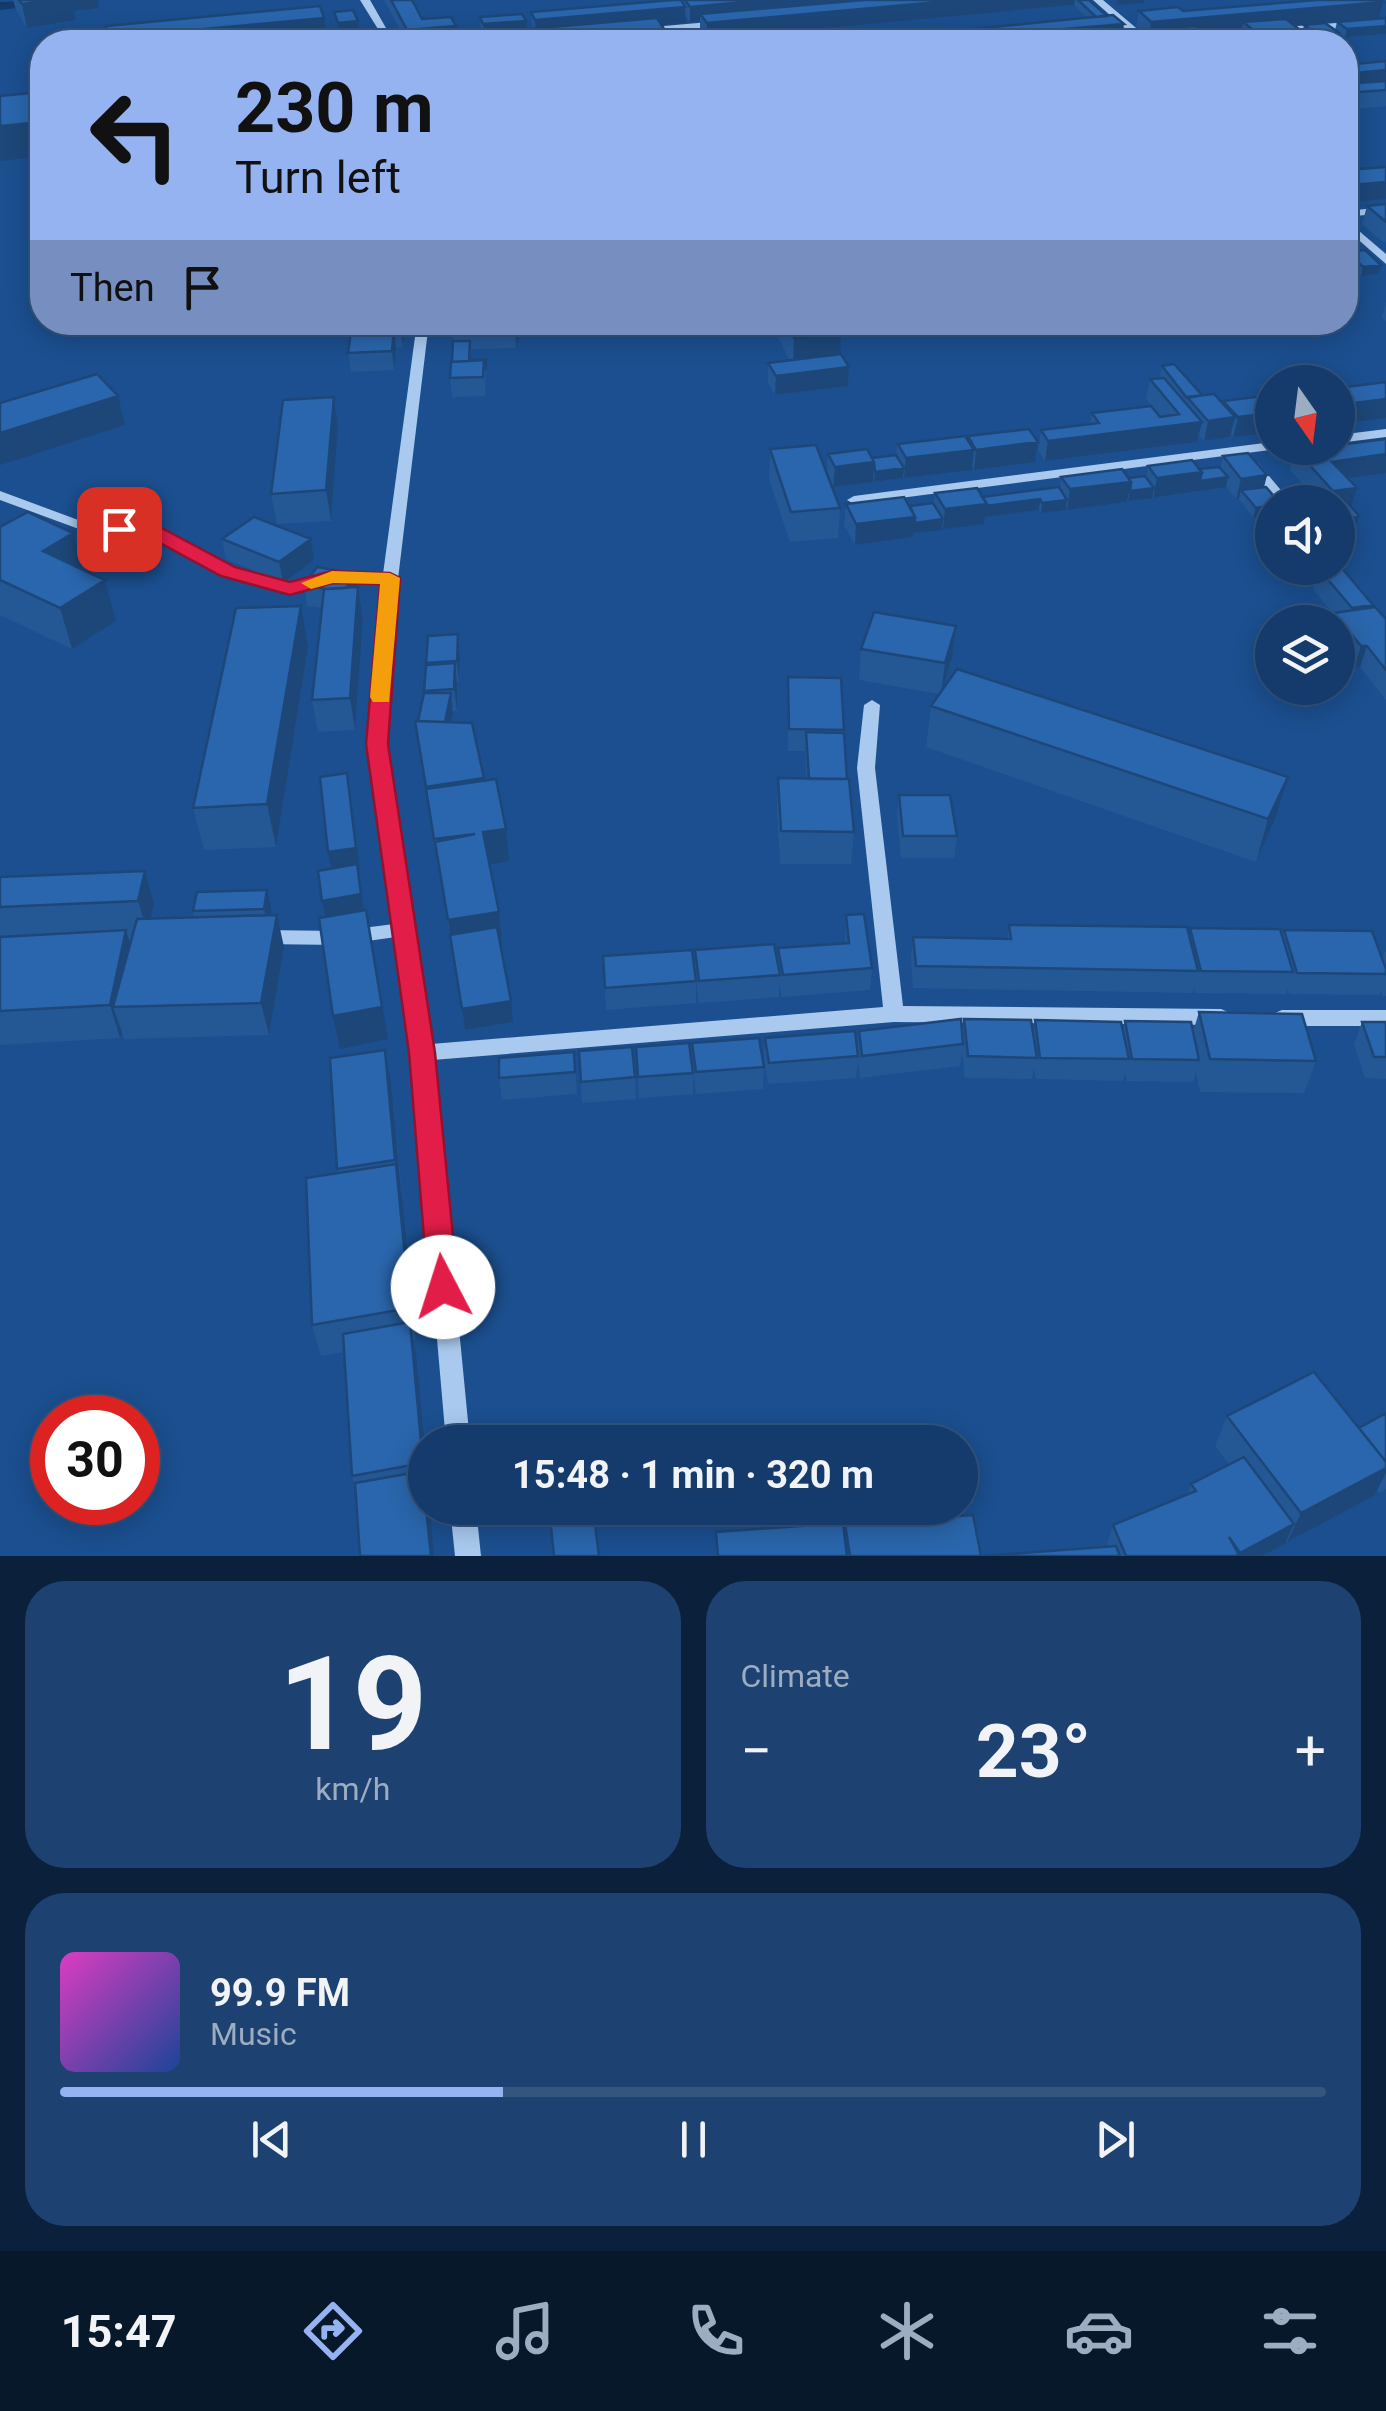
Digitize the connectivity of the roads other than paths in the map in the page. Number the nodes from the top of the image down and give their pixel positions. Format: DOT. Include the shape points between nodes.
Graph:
graph roads {
  1 [pos="365,0"];
  2 [pos="1098,0"];
  3 [pos="739,22"];
  4 [pos="1386,22"];
  5 [pos="383,30"];
  6 [pos="647,30"];
  7 [pos="1130,30"];
  8 [pos="1289,30"];
  9 [pos="1386,210"];
  10 [pos="1358,213"];
  11 [pos="1358,234"];
  12 [pos="1386,260"];
  13 [pos="420,335"];
  14 [pos="1386,433"];
  15 [pos="1355,437"];
  16 [pos="1255,448"];
  17 [pos="1240,450"];
  18 [pos="1270,485"];
  19 [pos="0,496"];
  20 [pos="854,500"];
  21 [pos="390,578"];
  22 [pos="872,706"];
  23 [pos="405,929"];
  24 [pos="232,938"];
  25 [pos="894,1014"];
  26 [pos="1386,1018"];
  27 [pos="422,1053"];
  28 [pos="456,1425"];
  29 [pos="465,1525"];
  30 [pos="468,1556"];
  1 -- 5 [label="street"];
  2 -- 7 [label="street"];
  3 -- 6 [label="street"];
  4 -- 8 [label="street"];
  9 -- 10 [label="street"];
  11 -- 12 [label="street"];
  13 -- 21 [label="street"];
  14 -- 15 [label="street"];
  16 -- 17 [label="street"];
  17 -- 18 [label="street"];
  17 -- 20 [label="street"];
  19 -- 21 [label="street" via="87,528 151,530 228,572 290,589 332,577"];
  21 -- 23 [label="street" via="377,744"];
  22 -- 25 [label="street" via="866,768"];
  23 -- 24 [label="street" via="339,938"];
  23 -- 27 [label="street"];
  25 -- 26 [label="street"];
  25 -- 27 [label="street"];
  27 -- 28 [label="street"];
  29 -- 30 [label="street"];
}
